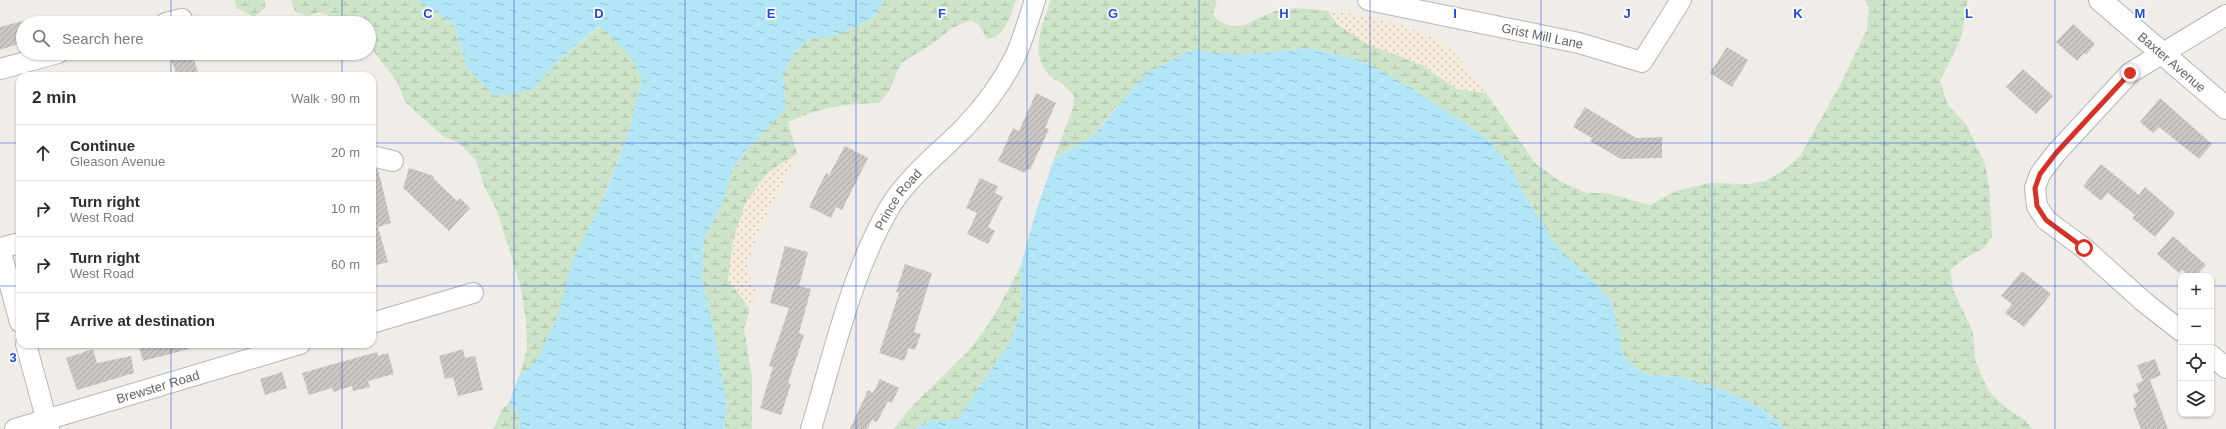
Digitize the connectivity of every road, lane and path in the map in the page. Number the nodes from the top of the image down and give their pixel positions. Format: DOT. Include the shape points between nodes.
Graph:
graph roads {
  1 [pos="1035,0"];
  2 [pos="1368,0"];
  3 [pos="1681,0"];
  4 [pos="2100,0"];
  5 [pos="2226,15"];
  6 [pos="2165,53"];
  7 [pos="33,60"];
  8 [pos="0,69"];
  9 [pos="2226,108"];
  10 [pos="376,157"];
  11 [pos="393,161"];
  12 [pos="16,244"];
  13 [pos="0,248"];
  14 [pos="474,293"];
  15 [pos="16,307"];
  16 [pos="376,322"];
  17 [pos="2178,329"];
  18 [pos="27,348"];
  19 [pos="287,348"];
  20 [pos="2214,358"];
  21 [pos="2226,368"];
  22 [pos="48,424"];
  23 [pos="15,429"];
  24 [pos="811,429"];
  1 -- 24 [label="street, Prince Road" via="1015,56 993,94 908,183 892,204 879,228 847,306"];
  2 -- 3 [label="street, Grist Mill Lane" via="1579,43 1642,62"];
  4 -- 6 [label="street, Baxter Avenue"];
  5 -- 6 [label="street"];
  6 -- 9 [label="street, Baxter Avenue"];
  6 -- 17 [label="street" via="2130,73 2061,148 2040,174 2035,188 2037,206 2046,220 2084,248"];
  7 -- 8 [label="street"];
  10 -- 11 [label="street"];
  12 -- 13 [label="street"];
  13 -- 15 [label="street"];
  14 -- 16 [label="street"];
  18 -- 22 [label="street"];
  19 -- 22 [label="street, Brewster Road"];
  20 -- 21 [label="street"];
  22 -- 23 [label="street, Brewster Road"];
}
